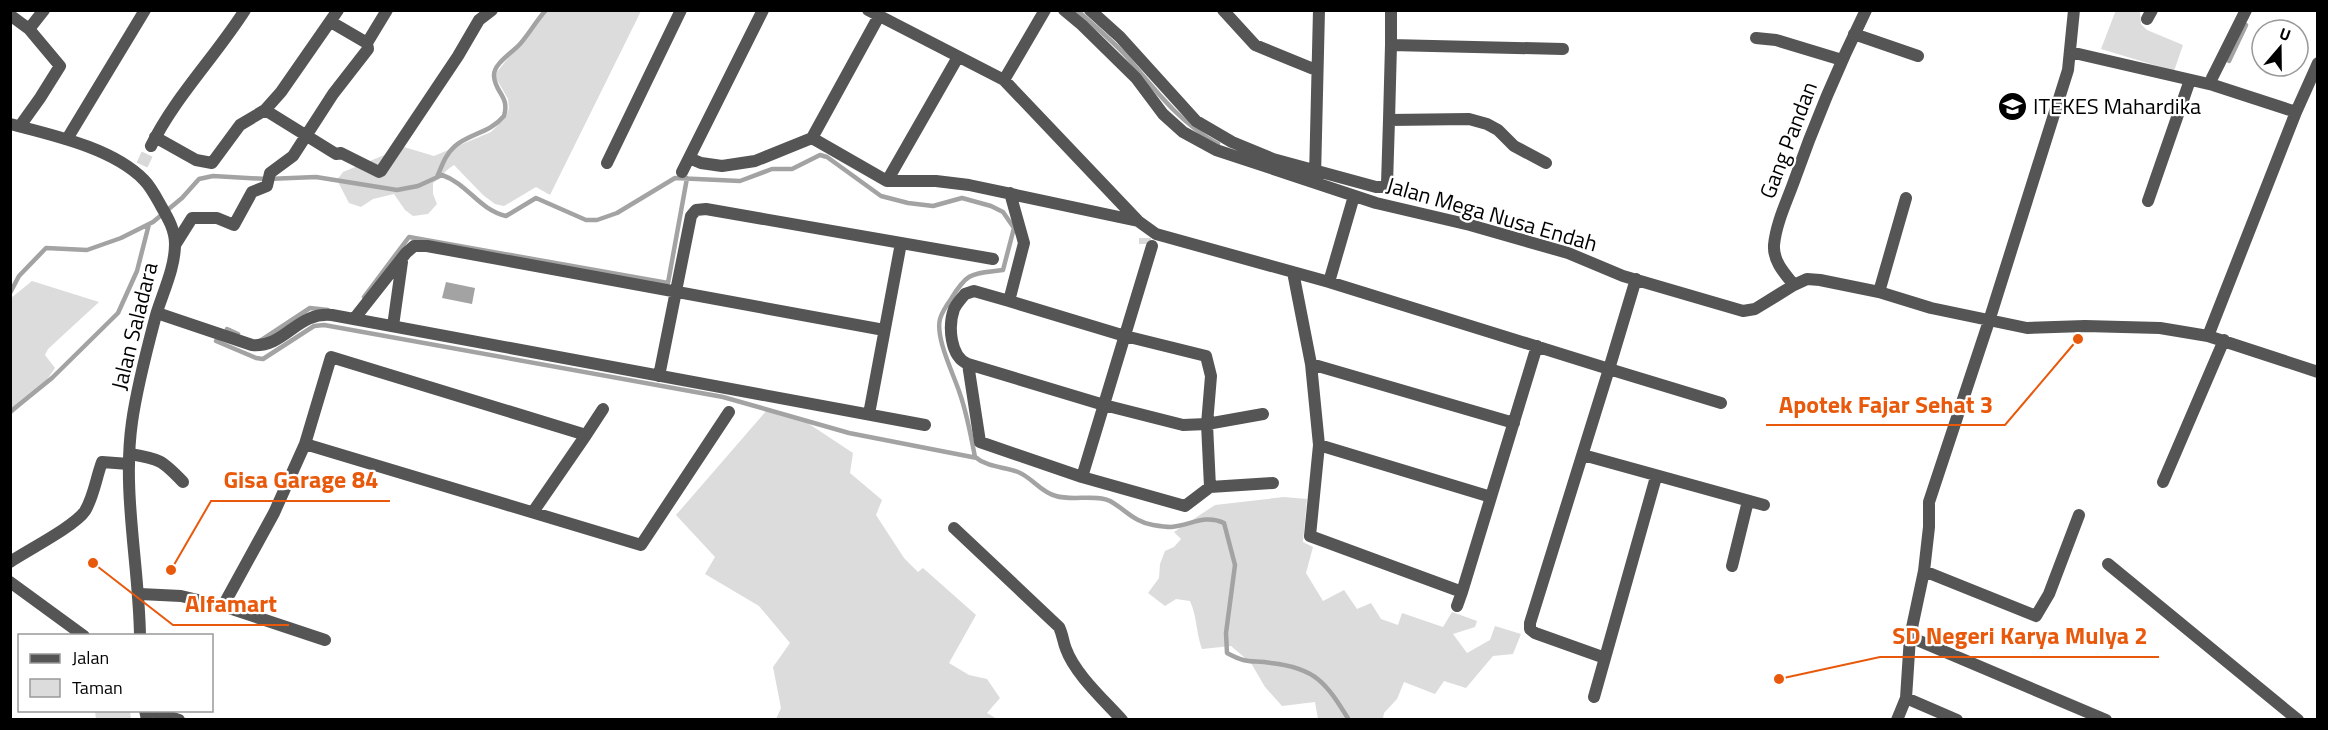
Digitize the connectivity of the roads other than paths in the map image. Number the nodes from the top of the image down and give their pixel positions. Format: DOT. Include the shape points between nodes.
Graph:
graph roads {
  1 [pos="44,10"];
  2 [pos="145,10"];
  3 [pos="245,10"];
  4 [pos="338,10"];
  5 [pos="387,10"];
  6 [pos="492,10"];
  7 [pos="681,10"];
  8 [pos="763,10"];
  9 [pos="1045,10"];
  10 [pos="1064,10"];
  11 [pos="1090,10"];
  12 [pos="1223,10"];
  13 [pos="1319,10"];
  14 [pos="1391,10"];
  15 [pos="1866,10"];
  16 [pos="2074,10"];
  17 [pos="2246,10"];
  18 [pos="873,13"];
  19 [pos="10,15"];
  20 [pos="331,22"];
  21 [pos="28,29"];
  22 [pos="1854,34"];
  23 [pos="1756,38"];
  24 [pos="367,43"];
  25 [pos="1391,45"];
  26 [pos="1563,49"];
  27 [pos="2070,52"];
  28 [pos="1918,56"];
  29 [pos="958,57"];
  30 [pos="1842,60"];
  31 [pos="2318,63"];
  32 [pos="1316,70"];
  33 [pos="2212,78"];
  34 [pos="1004,80"];
  35 [pos="2190,80"];
  36 [pos="265,110"];
  37 [pos="2296,112"];
  38 [pos="1389,120"];
  39 [pos="15,125"];
  40 [pos="306,136"];
  41 [pos="812,138"];
  42 [pos="67,139"];
  43 [pos="688,158"];
  44 [pos="607,163"];
  45 [pos="1546,163"];
  46 [pos="681,172"];
  47 [pos="1315,176"];
  48 [pos="887,181"];
  49 [pos="1010,193"];
  50 [pos="1354,196"];
  51 [pos="1906,198"];
  52 [pos="2148,201"];
  53 [pos="1148,238"];
  54 [pos="175,240"];
  55 [pos="901,243"];
  56 [pos="993,259"];
  57 [pos="402,260"];
  58 [pos="1293,272"];
  59 [pos="1636,279"];
  60 [pos="1329,282"];
  61 [pos="1794,285"];
  62 [pos="676,292"];
  63 [pos="1879,292"];
  64 [pos="1009,301"];
  65 [pos="157,313"];
  66 [pos="354,319"];
  67 [pos="1989,321"];
  68 [pos="393,326"];
  69 [pos="884,330"];
  70 [pos="1125,336"];
  71 [pos="2208,336"];
  72 [pos="2224,340"];
  73 [pos="1537,346"];
  74 [pos="968,364"];
  75 [pos="1311,364"];
  76 [pos="1609,369"];
  77 [pos="2318,372"];
  78 [pos="659,375"];
  79 [pos="1721,403"];
  80 [pos="1104,405"];
  81 [pos="603,409"];
  82 [pos="729,412"];
  83 [pos="869,414"];
  84 [pos="1263,414"];
  85 [pos="1514,423"];
  86 [pos="1207,424"];
  87 [pos="925,425"];
  88 [pos="586,435"];
  89 [pos="304,444"];
  90 [pos="1319,445"];
  91 [pos="1583,455"];
  92 [pos="130,459"];
  93 [pos="1082,477"];
  94 [pos="1656,477"];
  95 [pos="183,482"];
  96 [pos="2163,482"];
  97 [pos="1273,483"];
  98 [pos="1210,487"];
  99 [pos="1491,497"];
  100 [pos="1748,501"];
  101 [pos="1764,505"];
  102 [pos="533,512"];
  103 [pos="2079,515"];
  104 [pos="954,528"];
  105 [pos="10,562"];
  106 [pos="2108,564"];
  107 [pos="1732,566"];
  108 [pos="1924,571"];
  109 [pos="10,582"];
  110 [pos="1462,591"];
  111 [pos="140,594"];
  112 [pos="224,606"];
  113 [pos="1457,606"];
  114 [pos="81,634"];
  115 [pos="140,634"];
  116 [pos="1910,637"];
  117 [pos="325,640"];
  118 [pos="1605,658"];
  119 [pos="1594,697"];
  120 [pos="1906,698"];
  121 [pos="150,712"];
  122 [pos="178,720"];
  123 [pos="1122,720"];
  124 [pos="1897,720"];
  125 [pos="1957,720"];
  126 [pos="2106,720"];
  127 [pos="2298,720"];
  1 -- 21 [label="street"];
  2 -- 42 [label="street"];
  3 -- 36 [label="street" via="175,104 153,142 212,163 240,125"];
  4 -- 20 [label="street"];
  5 -- 24 [label="street"];
  6 -- 40 [label="street" via="479,20 381,171 336,154"];
  7 -- 44 [label="street"];
  8 -- 43 [label="street"];
  9 -- 34 [label="street"];
  10 -- 47 [label="street, Jalan Mega Nusa Endah" via="1128,71 1183,132 1215,150"];
  11 -- 47 [label="street" via="1120,37 1196,121 1232,142"];
  12 -- 32 [label="street" via="1255,45"];
  13 -- 32 [label="street"];
  14 -- 25 [label="street"];
  15 -- 22 [label="street, Gang Pandan"];
  16 -- 27 [label="street"];
  17 -- 33 [label="street"];
  18 -- 29 [label="street"];
  18 -- 41 [label="street"];
  19 -- 21 [label="street"];
  20 -- 24 [label="street"];
  20 -- 36 [label="street"];
  21 -- 39 [label="street" via="60,66 40,98"];
  22 -- 28 [label="street"];
  22 -- 30 [label="street, Gang Pandan"];
  23 -- 30 [label="street" via="1776,40"];
  24 -- 40 [label="street" via="368,49"];
  25 -- 26 [label="street"];
  25 -- 38 [label="street"];
  27 -- 35 [label="street"];
  27 -- 67 [label="street" via="2068,70"];
  29 -- 34 [label="street"];
  29 -- 48 [label="street"];
  30 -- 61 [label="street, Gang Pandan" via="1808,141 1774,246 1778,265"];
  31 -- 37 [label="street"];
  32 -- 47 [label="street"];
  34 -- 53 [label="street"];
  35 -- 37 [label="street"];
  35 -- 52 [label="street"];
  36 -- 40 [label="street"];
  37 -- 71 [label="street"];
  38 -- 45 [label="street" via="1478,122 1498,130 1514,146"];
  38 -- 47 [label="street" via="1385,187"];
  39 -- 42 [label="street, Jalan Saladara"];
  40 -- 54 [label="street" via="294,156 270,173 267,186 252,192 234,225 217,218 192,218"];
  41 -- 43 [label="street" via="755,161 722,166"];
  41 -- 48 [label="street"];
  42 -- 54 [label="street, Jalan Saladara" via="139,169 170,220"];
  43 -- 46 [label="street"];
  47 -- 50 [label="street, Jalan Mega Nusa Endah"];
  48 -- 49 [label="street" via="936,181"];
  49 -- 53 [label="street"];
  49 -- 64 [label="street" via="1024,243"];
  50 -- 59 [label="street, Jalan Mega Nusa Endah" via="1568,253"];
  50 -- 60 [label="street"];
  51 -- 63 [label="street"];
  53 -- 58 [label="street"];
  53 -- 70 [label="street"];
  54 -- 65 [label="street, Jalan Saladara"];
  55 -- 56 [label="street"];
  55 -- 62 [label="street" via="696,210 691,216"];
  55 -- 69 [label="street"];
  57 -- 62 [label="street" via="414,246 427,246"];
  57 -- 66 [label="street"];
  57 -- 68 [label="street"];
  58 -- 60 [label="street"];
  58 -- 75 [label="street"];
  59 -- 61 [label="street, Jalan Mega Nusa Endah" via="1743,311 1755,309"];
  59 -- 76 [label="street"];
  60 -- 73 [label="street"];
  61 -- 63 [label="street, Jalan Mega Nusa Endah" via="1807,279 1820,280"];
  62 -- 69 [label="street"];
  62 -- 78 [label="street"];
  63 -- 67 [label="street, Jalan Mega Nusa Endah"];
  64 -- 70 [label="street"];
  64 -- 74 [label="street" via="974,291 958,302 951,324 953,343 956,354"];
  65 -- 66 [label="street" via="265,346 321,314"];
  65 -- 92 [label="street, Jalan Saladara" via="132,421"];
  66 -- 68 [label="street"];
  67 -- 71 [label="street, Jalan Mega Nusa Endah" via="2027,328 2160,328"];
  67 -- 108 [label="street" via="1929,502"];
  68 -- 78 [label="street"];
  69 -- 83 [label="street"];
  70 -- 80 [label="street"];
  70 -- 86 [label="street" via="1206,356 1211,376"];
  71 -- 72 [label="street, Jalan Mega Nusa Endah"];
  72 -- 77 [label="street, Jalan Mega Nusa Endah"];
  72 -- 96 [label="street"];
  73 -- 76 [label="street"];
  73 -- 85 [label="street"];
  74 -- 80 [label="street"];
  74 -- 93 [label="street" via="980,442"];
  75 -- 85 [label="street"];
  75 -- 90 [label="street"];
  76 -- 79 [label="street"];
  76 -- 91 [label="street"];
  78 -- 83 [label="street"];
  80 -- 86 [label="street" via="1183,425"];
  80 -- 93 [label="street"];
  81 -- 88 [label="street"];
  82 -- 102 [label="street" via="641,544"];
  83 -- 87 [label="street"];
  84 -- 86 [label="street"];
  85 -- 99 [label="street"];
  86 -- 98 [label="street"];
  88 -- 89 [label="street" via="332,357"];
  88 -- 102 [label="street"];
  89 -- 102 [label="street"];
  89 -- 112 [label="street" via="274,513"];
  90 -- 99 [label="street"];
  90 -- 110 [label="street" via="1310,536"];
  91 -- 94 [label="street"];
  91 -- 118 [label="street" via="1530,629"];
  92 -- 95 [label="street" via="158,459"];
  92 -- 105 [label="street" via="102,462 83,513"];
  92 -- 111 [label="street, Jalan Saladara"];
  93 -- 98 [label="street" via="1185,506"];
  94 -- 100 [label="street"];
  94 -- 118 [label="street"];
  97 -- 98 [label="street"];
  99 -- 110 [label="street"];
  100 -- 101 [label="street"];
  100 -- 107 [label="street"];
  103 -- 108 [label="street" via="2049,594 2036,616"];
  104 -- 123 [label="street" via="1059,627 1065,649 1088,683"];
  106 -- 127 [label="street"];
  108 -- 116 [label="street"];
  109 -- 114 [label="street"];
  110 -- 113 [label="street"];
  111 -- 112 [label="street" via="181,596"];
  111 -- 115 [label="street, Jalan Saladara"];
  112 -- 117 [label="street"];
  116 -- 120 [label="street"];
  116 -- 126 [label="street"];
  118 -- 119 [label="street"];
  120 -- 124 [label="street"];
  120 -- 125 [label="street"];
  121 -- 122 [label="street"];
}
